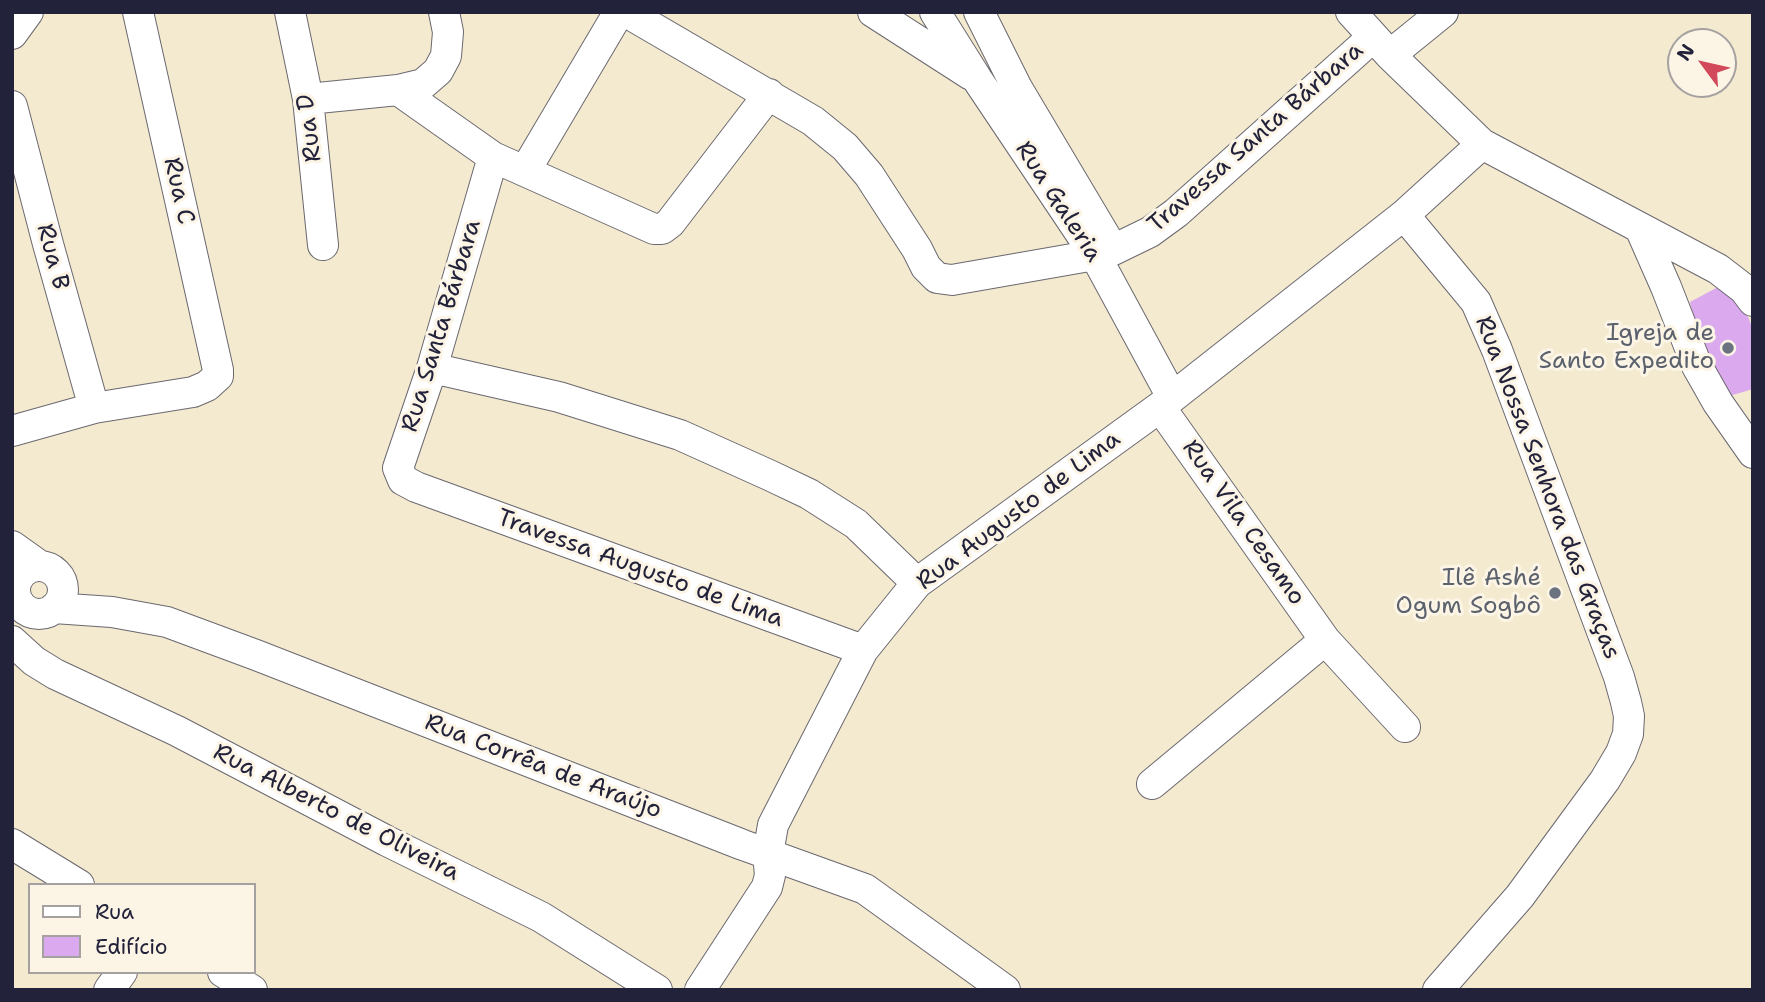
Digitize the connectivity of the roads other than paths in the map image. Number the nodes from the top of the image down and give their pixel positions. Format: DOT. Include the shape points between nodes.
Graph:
graph roads {
  1 [pos="28,12"];
  2 [pos="138,12"];
  3 [pos="290,12"];
  4 [pos="444,12"];
  5 [pos="620,12"];
  6 [pos="626,12"];
  7 [pos="873,12"];
  8 [pos="935,12"];
  9 [pos="979,12"];
  10 [pos="1351,12"];
  11 [pos="1443,12"];
  12 [pos="12,34"];
  13 [pos="1381,46"];
  14 [pos="977,79"];
  15 [pos="398,90"];
  16 [pos="769,94"];
  17 [pos="308,99"];
  18 [pos="12,106"];
  19 [pos="1482,144"];
  20 [pos="493,157"];
  21 [pos="525,172"];
  22 [pos="1404,215"];
  23 [pos="1640,228"];
  24 [pos="323,245"];
  25 [pos="1104,253"];
  26 [pos="1753,301"];
  27 [pos="432,368"];
  28 [pos="1166,402"];
  29 [pos="94,408"];
  30 [pos="12,431"];
  31 [pos="1753,453"];
  32 [pos="415,487"];
  33 [pos="12,546"];
  34 [pos="40,566"];
  35 [pos="917,583"];
  36 [pos="14,595"];
  37 [pos="51,610"];
  38 [pos="1325,640"];
  39 [pos="12,641"];
  40 [pos="863,650"];
  41 [pos="1405,727"];
  42 [pos="1152,783"];
  43 [pos="12,844"];
  44 [pos="768,854"];
  45 [pos="76,883"];
  46 [pos="120,974"];
  47 [pos="226,974"];
  48 [pos="109,990"];
  49 [pos="251,990"];
  50 [pos="657,990"];
  51 [pos="701,990"];
  52 [pos="1005,990"];
  53 [pos="1438,990"];
  1 -- 12 [label="street"];
  2 -- 29 [label="street, Rua C" via="218,376 194,392"];
  3 -- 17 [label="street, Rua D"];
  4 -- 15 [label="street" via="446,56 438,71 423,84"];
  5 -- 21 [label="street"];
  6 -- 16 [label="street, Travessa Santa Bárbara"];
  7 -- 14 [label="street"];
  8 -- 14 [label="street, Rua Galeria"];
  9 -- 25 [label="street, Rua Galeria"];
  10 -- 13 [label="street"];
  11 -- 13 [label="street, Travessa Santa Bárbara"];
  13 -- 19 [label="street"];
  13 -- 25 [label="street, Travessa Santa Bárbara" via="1176,213 1150,232"];
  14 -- 25 [label="street, Rua Galeria"];
  15 -- 17 [label="street"];
  15 -- 20 [label="street"];
  16 -- 21 [label="street" via="662,229"];
  16 -- 25 [label="street, Travessa Santa Bárbara" via="845,147 869,175 937,278 952,281"];
  17 -- 24 [label="street, Rua D"];
  18 -- 29 [label="street, Rua B"];
  19 -- 22 [label="street, Rua Augusto de Lima"];
  19 -- 23 [label="street"];
  20 -- 21 [label="street"];
  20 -- 27 [label="street, Rua Santa Bárbara"];
  22 -- 28 [label="street, Rua Augusto de Lima"];
  22 -- 53 [label="street, Rua Nossa Senhora das Graças" via="1476,302 1629,716 1621,753 1605,780 1520,896"];
  23 -- 26 [label="street" via="1718,269"];
  23 -- 31 [label="street" via="1697,366"];
  25 -- 28 [label="street, Rua Galeria"];
  27 -- 32 [label="street, Rua Santa Bárbara" via="398,468 403,480"];
  27 -- 35 [label="street" via="559,397 680,435 808,494 856,524"];
  28 -- 35 [label="street, Rua Augusto de Lima"];
  28 -- 38 [label="street, Rua Vila Cesamo"];
  29 -- 30 [label="street"];
  32 -- 40 [label="street, Travessa Augusto de Lima"];
  33 -- 34 [label="street"];
  34 -- 36 [label="street" via="25,571"];
  34 -- 37 [label="street" via="55,572 62,587 59,602"];
  35 -- 40 [label="street, Rua Augusto de Lima"];
  36 -- 37 [label="street" via="32,613"];
  37 -- 39 [label="street"];
  37 -- 44 [label="street, Rua Corrêa de Araújo" via="112,612 167,622"];
  38 -- 41 [label="street, Rua Vila Cesamo"];
  38 -- 42 [label="street"];
  39 -- 50 [label="street, Rua Alberto de Oliveira" via="55,674 177,731 541,917"];
  40 -- 44 [label="street, Rua Augusto de Lima" via="773,825"];
  43 -- 45 [label="street"];
  44 -- 51 [label="street, Rua Augusto de Lima" via="767,887"];
  44 -- 52 [label="street, Rua Corrêa de Araújo" via="865,889"];
  46 -- 48 [label="street"];
  47 -- 49 [label="street"];
}
